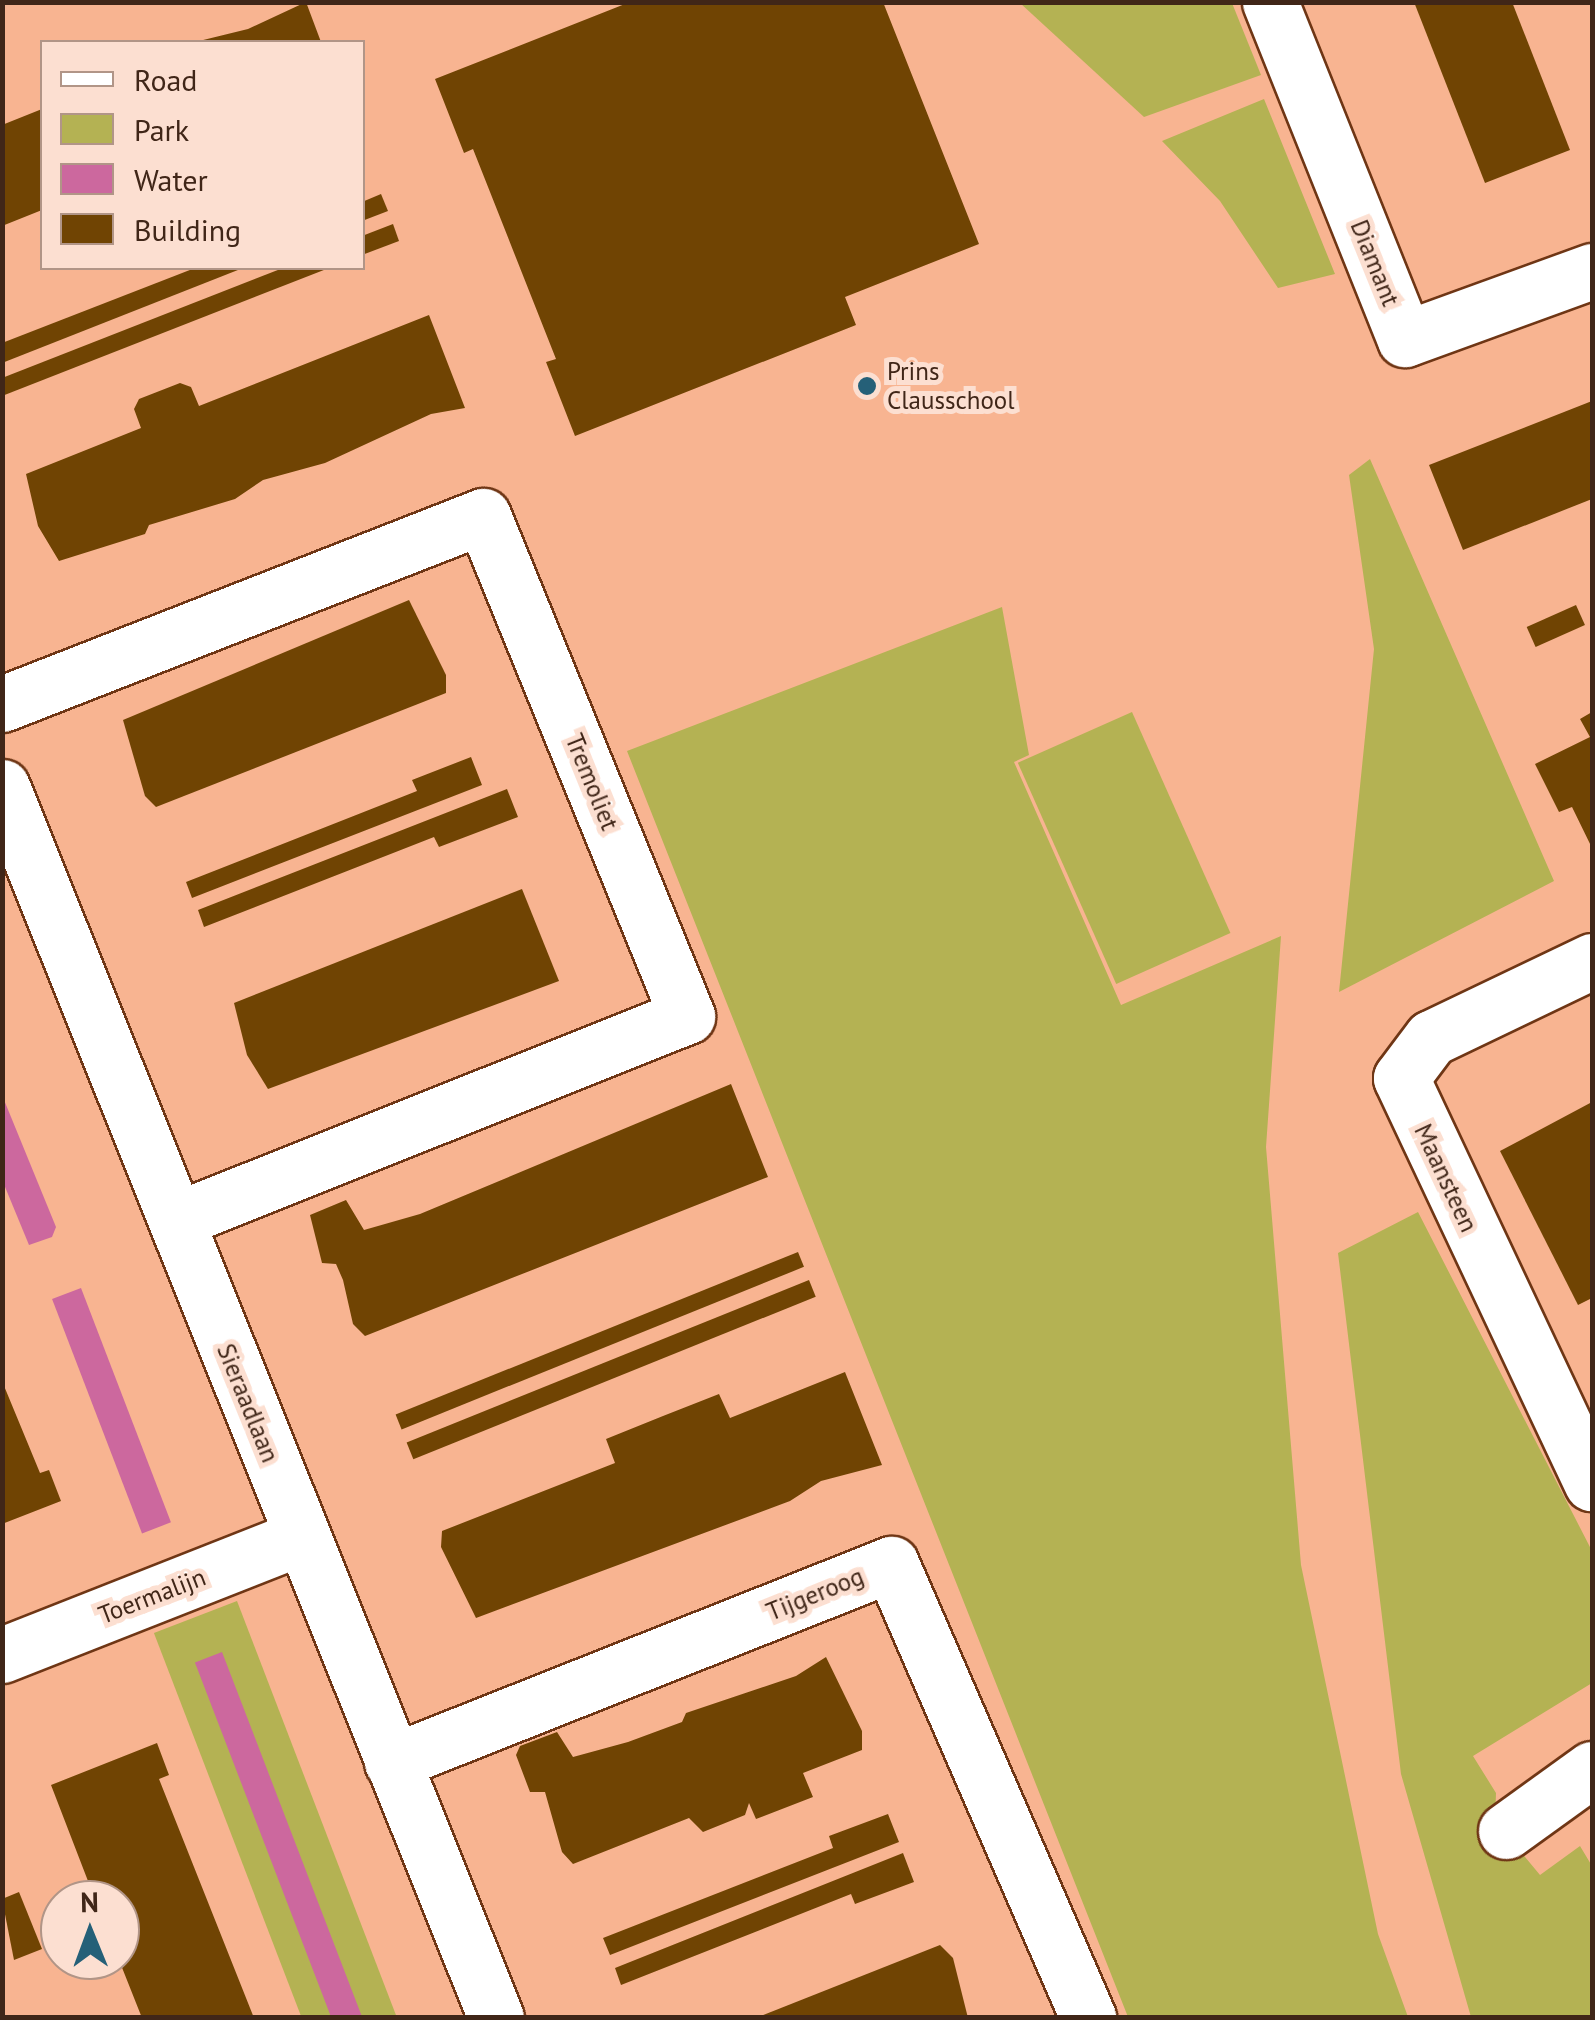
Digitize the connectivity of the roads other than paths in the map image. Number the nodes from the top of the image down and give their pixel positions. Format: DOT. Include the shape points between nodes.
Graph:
graph roads {
  1 [pos="1270,2"];
  2 [pos="1592,270"];
  3 [pos="2,704"];
  4 [pos="2,787"];
  5 [pos="1592,961"];
  6 [pos="176,1220"];
  7 [pos="1592,1483"];
  8 [pos="302,1537"];
  9 [pos="2,1655"];
  10 [pos="392,1762"];
  11 [pos="1592,1770"];
  12 [pos="1506,1832"];
  13 [pos="496,2018"];
  14 [pos="1088,2018"];
  1 -- 2 [label="street, Diamant" via="1405,339"];
  3 -- 6 [label="street, Tremoliet" via="484,516 688,1016"];
  4 -- 6 [label="street, Sieraadlaan"];
  5 -- 7 [label="street, Maansteen" via="1431,1038 1401,1078"];
  6 -- 8 [label="street, Sieraadlaan"];
  8 -- 9 [label="street, Toermalijn"];
  8 -- 10 [label="street, Sieraadlaan"];
  10 -- 13 [label="street, Sieraadlaan"];
  10 -- 14 [label="street, Tijgeroog" via="891,1564"];
  11 -- 12 [label="street"];
}
